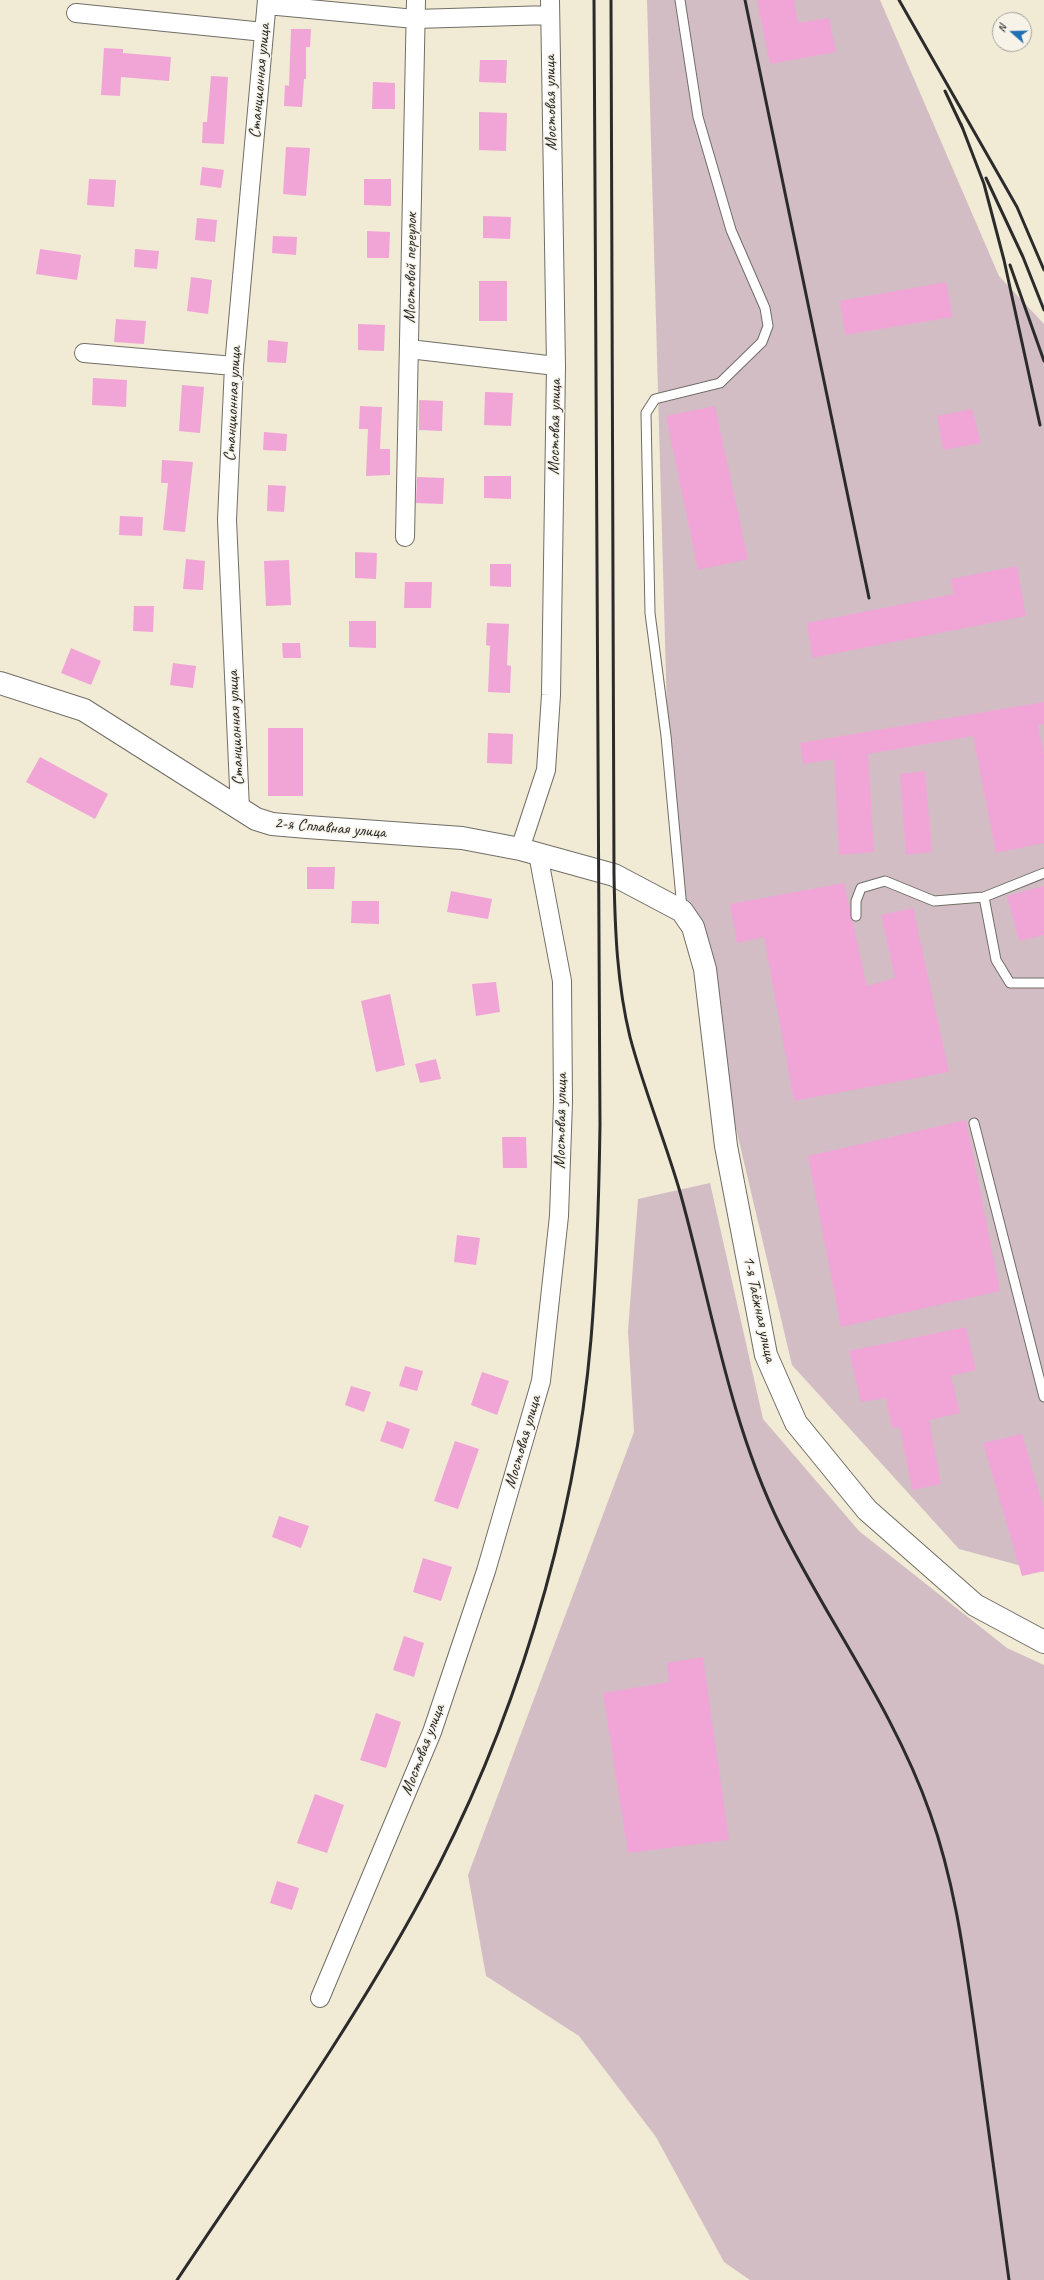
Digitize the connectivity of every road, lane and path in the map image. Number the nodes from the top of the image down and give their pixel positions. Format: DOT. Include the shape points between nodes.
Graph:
graph roads {
  1 [pos="416,0"];
  2 [pos="680,0"];
  3 [pos="267,3"];
  4 [pos="550,8"];
  5 [pos="76,13"];
  6 [pos="415,19"];
  7 [pos="264,32"];
  8 [pos="409,349"];
  9 [pos="84,353"];
  10 [pos="234,366"];
  11 [pos="556,366"];
  12 [pos="405,537"];
  13 [pos="0,683"];
  14 [pos="240,809"];
  15 [pos="529,852"];
  16 [pos="1044,873"];
  17 [pos="984,897"];
  18 [pos="682,911"];
  19 [pos="856,916"];
  20 [pos="1044,983"];
  21 [pos="974,1123"];
  22 [pos="1044,1396"];
  23 [pos="1044,1642"];
  24 [pos="320,1998"];
  1 -- 6 [label="street, Мостовой переулок"];
  2 -- 18 [label="lane" via="698,117 731,230 765,308 768,326 762,342 720,382 655,399 646,413 650,613 666,736"];
  3 -- 6 [label="street"];
  3 -- 7 [label="street, Станционная улица"];
  4 -- 6 [label="street"];
  4 -- 11 [label="street, Мостовая улица"];
  5 -- 7 [label="street"];
  6 -- 8 [label="street, Мостовой переулок"];
  7 -- 10 [label="street, Станционная улица"];
  8 -- 11 [label="street"];
  8 -- 12 [label="street, Мостовой переулок"];
  9 -- 10 [label="street"];
  10 -- 14 [label="street, Станционная улица" via="226,520"];
  11 -- 15 [label="street, Мостовая улица" via="551,695 546,770"];
  13 -- 14 [label="street, 2-я Сплавная улица" via="84,710"];
  14 -- 15 [label="street, 2-я Сплавная улица" via="256,819 272,824 462,838"];
  15 -- 18 [label="street, 2-я Сплавная улица" via="614,875"];
  15 -- 24 [label="street, Мостовая улица" via="562,981 563,1102 559,1216 541,1381 486,1571 432,1732"];
  16 -- 17 [label="lane"];
  17 -- 19 [label="lane" via="934,901 885,881 861,888 856,901"];
  17 -- 20 [label="lane" via="996,960 1010,983"];
  18 -- 23 [label="street, 1-я Таёжная улица" via="693,927 705,969 726,1146 766,1355 796,1423 867,1510 879,1521 975,1605"];
  21 -- 22 [label="lane"];
}
